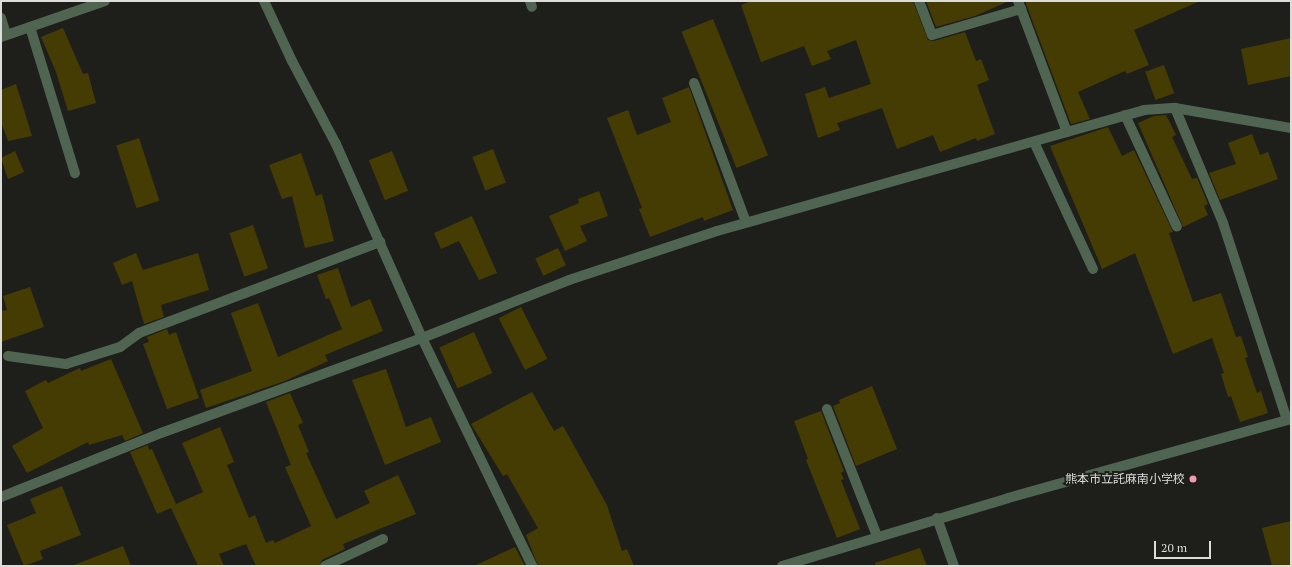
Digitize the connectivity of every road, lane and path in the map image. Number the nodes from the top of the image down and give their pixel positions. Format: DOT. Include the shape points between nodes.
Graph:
graph roads {
  1 [pos="105,1"];
  2 [pos="264,1"];
  3 [pos="919,1"];
  4 [pos="1020,5"];
  5 [pos="1,18"];
  6 [pos="30,27"];
  7 [pos="4,35"];
  8 [pos="694,83"];
  9 [pos="1175,108"];
  10 [pos="1125,115"];
  11 [pos="1291,128"];
  12 [pos="1066,132"];
  13 [pos="1034,142"];
  14 [pos="75,173"];
  15 [pos="746,222"];
  16 [pos="1177,227"];
  17 [pos="380,242"];
  18 [pos="1093,269"];
  19 [pos="422,338"];
  20 [pos="8,356"];
  21 [pos="827,409"];
  22 [pos="1289,420"];
  23 [pos="1,497"];
  24 [pos="938,518"];
  25 [pos="877,536"];
  26 [pos="383,539"];
  27 [pos="325,566"];
  28 [pos="532,566"];
  29 [pos="782,566"];
  30 [pos="954,566"];
  1 -- 6 [label="street"];
  2 -- 17 [label="street" via="336,144"];
  3 -- 4 [label="street" via="932,35"];
  4 -- 12 [label="street"];
  5 -- 7 [label="street"];
  6 -- 7 [label="street"];
  6 -- 14 [label="street"];
  8 -- 15 [label="street"];
  9 -- 10 [label="street" via="1144,110"];
  9 -- 11 [label="street"];
  9 -- 22 [label="street" via="1223,223"];
  10 -- 12 [label="street"];
  10 -- 16 [label="street"];
  12 -- 13 [label="street"];
  13 -- 15 [label="street"];
  13 -- 18 [label="street"];
  15 -- 19 [label="street" via="569,280"];
  17 -- 19 [label="street"];
  17 -- 20 [label="street" via="139,333 120,347 66,364"];
  19 -- 23 [label="street" via="161,434"];
  19 -- 28 [label="street"];
  21 -- 25 [label="street"];
  22 -- 24 [label="street"];
  24 -- 25 [label="street"];
  24 -- 30 [label="street"];
  25 -- 29 [label="street"];
  26 -- 27 [label="street"];
}
